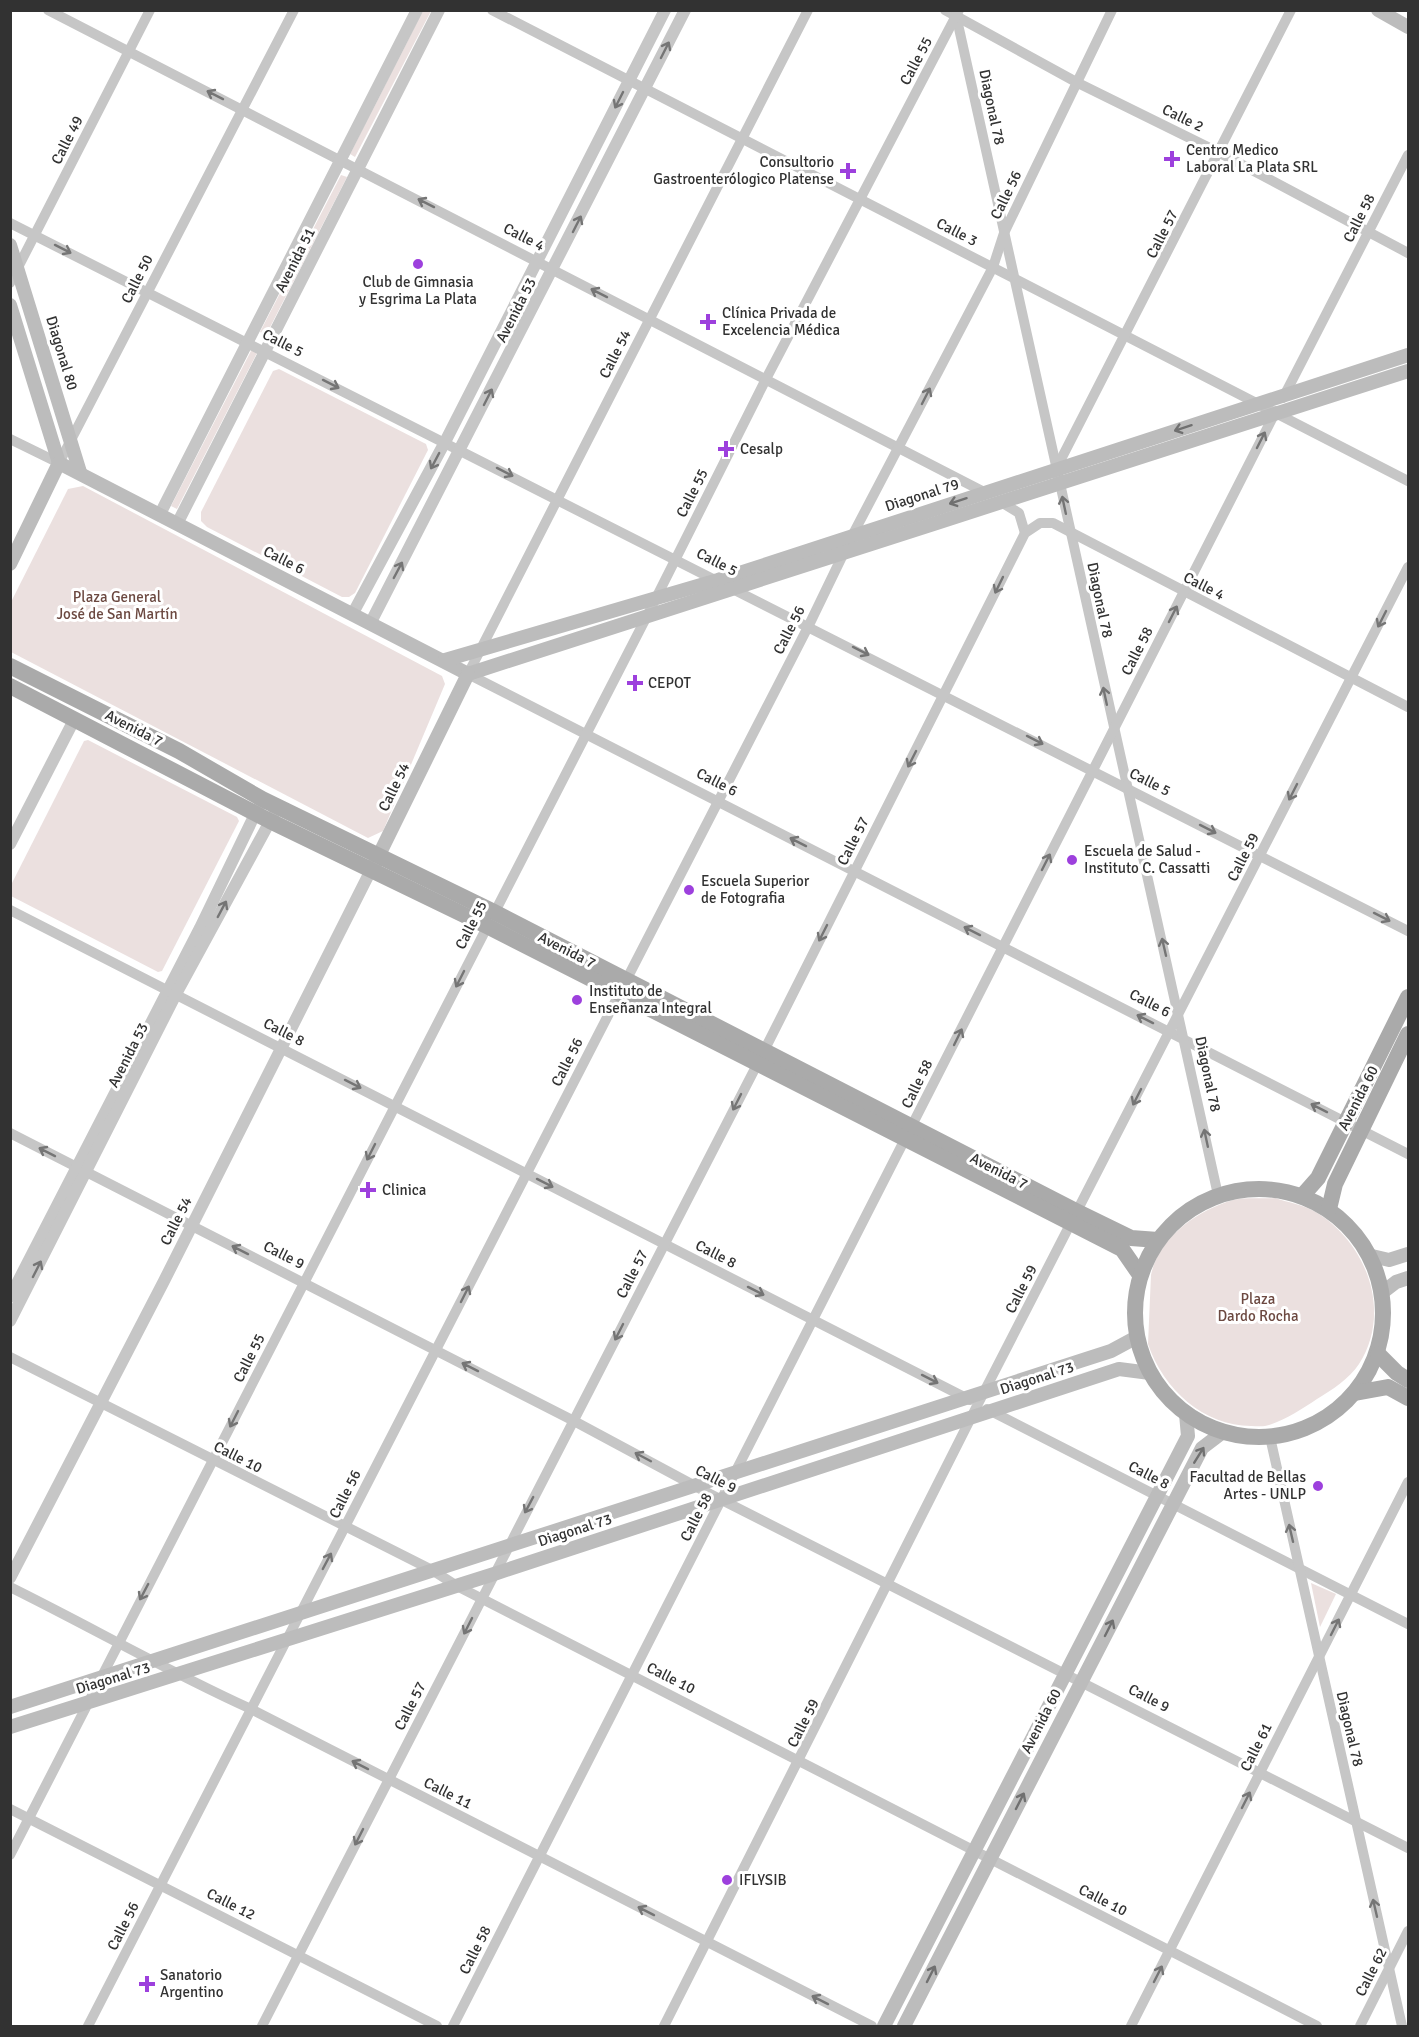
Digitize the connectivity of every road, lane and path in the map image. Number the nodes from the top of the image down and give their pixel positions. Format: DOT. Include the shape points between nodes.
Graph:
graph roads {
  1 [pos="48,10"];
  2 [pos="150,10"];
  3 [pos="294,10"];
  4 [pos="417,10"];
  5 [pos="439,10"];
  6 [pos="492,10"];
  7 [pos="665,10"];
  8 [pos="685,10"];
  9 [pos="808,10"];
  10 [pos="945,10"];
  11 [pos="1112,10"];
  12 [pos="1291,10"];
  13 [pos="1378,10"];
  14 [pos="957,12"];
  15 [pos="1408,27"];
  16 [pos="129,52"];
  17 [pos="628,81"];
  18 [pos="1078,83"];
  19 [pos="645,89"];
  20 [pos="243,110"];
  21 [pos="741,138"];
  22 [pos="1220,153"];
  23 [pos="1408,155"];
  24 [pos="340,159"];
  25 [pos="358,168"];
  26 [pos="859,199"];
  27 [pos="10,223"];
  28 [pos="1369,232"];
  29 [pos="1004,233"];
  30 [pos="35,235"];
  31 [pos="10,244"];
  32 [pos="1408,254"];
  33 [pos="537,260"];
  34 [pos="993,267"];
  35 [pos="18,269"];
  36 [pos="554,269"];
  37 [pos="1014,279"];
  38 [pos="10,283"];
  39 [pos="149,293"];
  40 [pos="10,306"];
  41 [pos="651,320"];
  42 [pos="1126,336"];
  43 [pos="249,343"];
  44 [pos="265,351"];
  45 [pos="1408,355"];
  46 [pos="1408,371"];
  47 [pos="766,379"];
  48 [pos="1285,395"];
  49 [pos="1259,404"];
  50 [pos="1274,414"];
  51 [pos="10,439"];
  52 [pos="71,441"];
  53 [pos="445,442"];
  54 [pos="900,448"];
  55 [pos="461,449"];
  56 [pos="59,463"];
  57 [pos="1056,469"];
  58 [pos="80,472"];
  59 [pos="1408,481"];
  60 [pos="1059,483"];
  61 [pos="984,492"];
  62 [pos="560,499"];
  63 [pos="1001,502"];
  64 [pos="160,514"];
  65 [pos="177,524"];
  66 [pos="1025,533"];
  67 [pos="1070,535"];
  68 [pos="852,536"];
  69 [pos="842,555"];
  70 [pos="676,558"];
  71 [pos="10,564"];
  72 [pos="1408,567"];
  73 [pos="718,579"];
  74 [pos="738,590"];
  75 [pos="1184,593"];
  76 [pos="655,597"];
  77 [pos="354,613"];
  78 [pos="646,618"];
  79 [pos="371,622"];
  80 [pos="809,625"];
  81 [pos="482,649"];
  82 [pos="445,660"];
  83 [pos="10,666"];
  84 [pos="468,674"];
  85 [pos="1352,678"];
  86 [pos="10,686"];
  87 [pos="945,694"];
  88 [pos="1408,707"];
  89 [pos="74,720"];
  90 [pos="1113,731"];
  91 [pos="586,734"];
  92 [pos="1093,770"];
  93 [pos="1126,787"];
  94 [pos="718,801"];
  95 [pos="266,810"];
  96 [pos="10,844"];
  97 [pos="1260,855"];
  98 [pos="375,863"];
  99 [pos="855,871"];
  100 [pos="10,910"];
  101 [pos="490,920"];
  102 [pos="1408,931"];
  103 [pos="1002,946"];
  104 [pos="622,987"];
  105 [pos="172,992"];
  106 [pos="1408,997"];
  107 [pos="1179,1014"];
  108 [pos="1170,1032"];
  109 [pos="1408,1034"];
  110 [pos="1185,1039"];
  111 [pos="283,1048"];
  112 [pos="760,1057"];
  113 [pos="395,1106"];
  114 [pos="1345,1121"];
  115 [pos="1361,1129"];
  116 [pos="10,1133"];
  117 [pos="910,1134"];
  118 [pos="1408,1154"];
  119 [pos="82,1169"];
  120 [pos="527,1173"];
  121 [pos="1318,1178"];
  122 [pos="1335,1184"];
  123 [pos="1218,1195"];
  124 [pos="1303,1195"];
  125 [pos="1329,1209"];
  126 [pos="1074,1218"];
  127 [pos="192,1226"];
  128 [pos="1158,1239"];
  129 [pos="664,1244"];
  130 [pos="1408,1254"];
  131 [pos="1372,1256"];
  132 [pos="1389,1260"];
  133 [pos="1140,1275"];
  134 [pos="304,1283"];
  135 [pos="1396,1284"];
  136 [pos="10,1297"];
  137 [pos="10,1321"];
  138 [pos="815,1321"];
  139 [pos="1137,1337"];
  140 [pos="436,1350"];
  141 [pos="1111,1351"];
  142 [pos="1378,1354"];
  143 [pos="10,1357"];
  144 [pos="1119,1369"];
  145 [pos="1150,1373"];
  146 [pos="1408,1380"];
  147 [pos="986,1390"];
  148 [pos="1355,1393"];
  149 [pos="964,1397"];
  150 [pos="1408,1398"];
  151 [pos="101,1404"];
  152 [pos="980,1411"];
  153 [pos="1186,1414"];
  154 [pos="574,1420"];
  155 [pos="1223,1432"];
  156 [pos="1270,1437"];
  157 [pos="213,1460"];
  158 [pos="736,1471"];
  159 [pos="1408,1482"];
  160 [pos="694,1485"];
  161 [pos="1156,1496"];
  162 [pos="722,1499"];
  163 [pos="1172,1504"];
  164 [pos="344,1528"];
  165 [pos="508,1545"];
  166 [pos="1299,1569"];
  167 [pos="432,1570"];
  168 [pos="494,1574"];
  169 [pos="10,1578"];
  170 [pos="890,1582"];
  171 [pos="458,1586"];
  172 [pos="10,1587"];
  173 [pos="1352,1595"];
  174 [pos="482,1598"];
  175 [pos="300,1613"];
  176 [pos="1408,1624"];
  177 [pos="287,1640"];
  178 [pos="119,1641"];
  179 [pos="1319,1659"];
  180 [pos="153,1661"];
  181 [pos="1066,1672"];
  182 [pos="633,1675"];
  183 [pos="178,1676"];
  184 [pos="101,1677"];
  185 [pos="1082,1681"];
  186 [pos="88,1702"];
  187 [pos="10,1707"];
  188 [pos="251,1710"];
  189 [pos="10,1727"];
  190 [pos="800,1761"];
  191 [pos="1260,1772"];
  192 [pos="388,1780"];
  193 [pos="10,1809"];
  194 [pos="29,1819"];
  195 [pos="1355,1820"];
  196 [pos="1408,1848"];
  197 [pos="974,1851"];
  198 [pos="10,1855"];
  199 [pos="540,1857"];
  200 [pos="990,1859"];
  201 [pos="160,1886"];
  202 [pos="1408,1931"];
  203 [pos="707,1942"];
  204 [pos="1170,1950"];
  205 [pos="298,1956"];
  206 [pos="1389,1970"];
  207 [pos="88,2026"];
  208 [pos="262,2026"];
  209 [pos="437,2026"];
  210 [pos="453,2026"];
  211 [pos="664,2026"];
  212 [pos="872,2026"];
  213 [pos="884,2026"];
  214 [pos="904,2026"];
  215 [pos="1131,2026"];
  216 [pos="1317,2026"];
  217 [pos="1360,2026"];
  218 [pos="1402,2026"];
  1 -- 16 [label="street, Calle 4"];
  2 -- 16 [label="street, Calle 49"];
  3 -- 20 [label="street, Calle 50"];
  4 -- 24 [label="street, Avenida 51"];
  5 -- 25 [label="street, Avenida 51"];
  6 -- 17 [label="street, Calle 3"];
  7 -- 17 [label="street, Avenida 53"];
  19 -- 8 [label="street, Avenida 53, one-way"];
  9 -- 21 [label="street, Calle 54"];
  10 -- 14 [label="street, Calle 2"];
  11 -- 18 [label="street, Calle 56"];
  12 -- 22 [label="street, Calle 57"];
  13 -- 15 [label="main road"];
  14 -- 18 [label="street, Calle 2"];
  14 -- 26 [label="street, Calle 55"];
  14 -- 29 [label="street, Diagonal 78"];
  20 -- 16 [label="street, Calle 4, one-way"];
  16 -- 30 [label="street, Calle 49"];
  17 -- 19 [label="street, Calle 3"];
  17 -- 33 [label="street, Avenida 53, one-way"];
  18 -- 22 [label="street, Calle 2"];
  18 -- 29 [label="street, Calle 56"];
  19 -- 21 [label="street, Calle 3"];
  36 -- 19 [label="street, Avenida 53, one-way"];
  20 -- 24 [label="street, Calle 4"];
  20 -- 39 [label="street, Calle 50"];
  21 -- 26 [label="street, Calle 3"];
  21 -- 41 [label="street, Calle 54"];
  22 -- 28 [label="street, Calle 2"];
  22 -- 42 [label="street, Calle 57"];
  23 -- 28 [label="street, Calle 58"];
  24 -- 25 [label="street, Calle 4"];
  24 -- 43 [label="street, Avenida 51"];
  33 -- 25 [label="street, Calle 4, one-way"];
  25 -- 44 [label="street, Avenida 51"];
  26 -- 34 [label="street, Calle 3"];
  26 -- 47 [label="street, Calle 55"];
  27 -- 30 [label="street, Calle 5"];
  28 -- 32 [label="street, Calle 2"];
  28 -- 48 [label="street, Calle 58"];
  29 -- 34 [label="street, Calle 56"];
  29 -- 37 [label="street, Diagonal 78"];
  30 -- 35 [label="street, Calle 49"];
  30 -- 39 [label="street, Calle 5, one-way"];
  31 -- 35 [label="main road, Diagonal 80"];
  33 -- 36 [label="street, Calle 4"];
  33 -- 53 [label="street, Avenida 53"];
  34 -- 37 [label="street, Calle 3"];
  54 -- 34 [label="street, Calle 56, one-way"];
  35 -- 38 [label="street, Calle 49"];
  35 -- 52 [label="main road, Diagonal 80"];
  41 -- 36 [label="street, Calle 4, one-way"];
  55 -- 36 [label="street, Avenida 53, one-way"];
  37 -- 42 [label="street, Calle 3"];
  37 -- 57 [label="street, Diagonal 78"];
  39 -- 43 [label="street, Calle 5"];
  39 -- 52 [label="street, Calle 50"];
  40 -- 56 [label="main road"];
  41 -- 47 [label="street, Calle 4"];
  41 -- 62 [label="street, Calle 54"];
  42 -- 49 [label="street, Calle 3"];
  42 -- 57 [label="street, Calle 57"];
  43 -- 44 [label="street, Calle 5"];
  43 -- 64 [label="street, Avenida 51"];
  44 -- 53 [label="street, Calle 5, one-way"];
  44 -- 65 [label="street, Avenida 51"];
  45 -- 48 [label="main road, Diagonal 79"];
  46 -- 50 [label="main road"];
  47 -- 54 [label="street, Calle 4"];
  47 -- 70 [label="street, Calle 55"];
  48 -- 49 [label="main road, Diagonal 79"];
  48 -- 50 [label="street, Calle 58"];
  49 -- 50 [label="street, Calle 3"];
  49 -- 57 [label="main road, Diagonal 79, one-way"];
  50 -- 59 [label="street, Calle 3"];
  50 -- 60 [label="main road"];
  75 -- 50 [label="street, Calle 58, one-way"];
  51 -- 56 [label="street, Calle 6"];
  52 -- 56 [label="street, Calle 50"];
  52 -- 58 [label="main road, Diagonal 80"];
  53 -- 55 [label="street, Calle 5"];
  53 -- 77 [label="street, Avenida 53, one-way"];
  54 -- 61 [label="street, Calle 4"];
  54 -- 68 [label="street, Calle 56"];
  55 -- 62 [label="street, Calle 5, one-way"];
  79 -- 55 [label="street, Avenida 53, one-way"];
  56 -- 58 [label="main road, Calle 6"];
  56 -- 71 [label="main road, Calle 50"];
  57 -- 60 [label="street, Diagonal 78"];
  57 -- 61 [label="main road, Diagonal 79"];
  58 -- 64 [label="main road, Calle 6"];
  60 -- 63 [label="main road"];
  67 -- 60 [label="street, Diagonal 78, one-way"];
  61 -- 68 [label="main road, Diagonal 79, one-way"];
  62 -- 70 [label="street, Calle 5"];
  62 -- 81 [label="street, Calle 54"];
  63 -- 66 [label="street" via="1019,513"];
  63 -- 69 [label="main road"];
  64 -- 65 [label="main road, Calle 6"];
  65 -- 77 [label="main road, Calle 6"];
  66 -- 67 [label="street, Calle 4" via="1031,526 1047,522"];
  66 -- 87 [label="street, Calle 57, one-way"];
  67 -- 75 [label="street, Calle 4"];
  90 -- 67 [label="street, Diagonal 78, one-way"];
  68 -- 69 [label="street, Calle 56"];
  68 -- 73 [label="main road, Diagonal 79"];
  69 -- 74 [label="main road"];
  69 -- 80 [label="street, Calle 56"];
  70 -- 73 [label="street, Calle 5"];
  70 -- 76 [label="street, Calle 55"];
  72 -- 85 [label="street, Calle 59, one-way"];
  73 -- 74 [label="street, Calle 5"];
  73 -- 76 [label="main road, Diagonal 79"];
  74 -- 78 [label="main road"];
  74 -- 80 [label="street, Calle 5"];
  75 -- 85 [label="street, Calle 4"];
  90 -- 75 [label="street, Calle 58, one-way"];
  76 -- 78 [label="street, Calle 55"];
  76 -- 81 [label="main road, Diagonal 79"];
  77 -- 79 [label="main road, Calle 6"];
  78 -- 84 [label="main road"];
  78 -- 91 [label="street, Calle 55"];
  79 -- 82 [label="main road, Calle 6"];
  80 -- 87 [label="street, Calle 5, one-way"];
  80 -- 94 [label="street, Calle 56"];
  81 -- 82 [label="main road, Diagonal 79"];
  81 -- 84 [label="street, Calle 54"];
  82 -- 84 [label="main road, Calle 6"];
  83 -- 95 [label="main road, Avenida 7" via="179,751"];
  84 -- 91 [label="street, Calle 6"];
  84 -- 98 [label="main road, Calle 54"];
  85 -- 88 [label="street, Calle 4"];
  85 -- 97 [label="street, Calle 59, one-way"];
  86 -- 89 [label="main road, Avenida 7"];
  87 -- 92 [label="street, Calle 5, one-way"];
  87 -- 99 [label="street, Calle 57, one-way"];
  89 -- 95 [label="main road, Avenida 7"];
  89 -- 96 [label="street"];
  90 -- 92 [label="street, Calle 58"];
  90 -- 93 [label="street, Diagonal 78"];
  91 -- 94 [label="street, Calle 6"];
  91 -- 101 [label="street, Calle 55"];
  92 -- 93 [label="street, Calle 5"];
  103 -- 92 [label="street, Calle 58, one-way"];
  93 -- 97 [label="street, Calle 5, one-way"];
  107 -- 93 [label="street, Diagonal 78, one-way"];
  99 -- 94 [label="street, Calle 6, one-way"];
  94 -- 104 [label="street, Calle 56"];
  95 -- 98 [label="main road, Avenida 7"];
  95 -- 105 [label="street, Avenida 53"];
  97 -- 102 [label="street, Calle 5, one-way"];
  97 -- 107 [label="street, Calle 59"];
  98 -- 101 [label="main road, Avenida 7"];
  98 -- 111 [label="street, Calle 54"];
  103 -- 99 [label="street, Calle 6, one-way"];
  99 -- 112 [label="street, Calle 57, one-way"];
  100 -- 105 [label="street, Calle 8"];
  101 -- 104 [label="main road, Avenida 7"];
  101 -- 113 [label="street, Calle 55, one-way"];
  108 -- 103 [label="street, Calle 6, one-way"];
  117 -- 103 [label="street, Calle 58, one-way"];
  104 -- 112 [label="main road, Avenida 7"];
  104 -- 120 [label="street, Calle 56"];
  105 -- 111 [label="street, Calle 8"];
  105 -- 119 [label="street, Avenida 53"];
  106 -- 114 [label="main road, Avenida 60"];
  107 -- 108 [label="street, Calle 59"];
  107 -- 110 [label="street, Diagonal 78"];
  108 -- 110 [label="street, Calle 6"];
  108 -- 126 [label="street, Calle 59, one-way"];
  109 -- 115 [label="main road, Avenida 60"];
  114 -- 110 [label="street, Calle 6, one-way"];
  123 -- 110 [label="street, Diagonal 78, one-way"];
  111 -- 113 [label="street, Calle 8, one-way"];
  111 -- 127 [label="street, Calle 54"];
  112 -- 117 [label="main road, Avenida 7"];
  112 -- 129 [label="street, Calle 57, one-way"];
  113 -- 120 [label="street, Calle 8"];
  113 -- 134 [label="street, Calle 55, one-way"];
  114 -- 115 [label="street, Calle 6"];
  114 -- 121 [label="main road, Avenida 60"];
  115 -- 118 [label="street, Calle 6"];
  115 -- 122 [label="main road, Avenida 60"];
  119 -- 116 [label="street, Calle 9, one-way"];
  117 -- 126 [label="main road, Avenida 7"];
  117 -- 138 [label="street, Calle 58"];
  119 -- 127 [label="street, Calle 9"];
  119 -- 136 [label="street, Avenida 53"];
  137 -- 119 [label="street, Avenida 53, one-way"];
  120 -- 129 [label="street, Calle 8, one-way"];
  140 -- 120 [label="street, Calle 56, one-way"];
  121 -- 122 [label="main road" via="1324,1184"];
  121 -- 124 [label="main road, Avenida 60"];
  122 -- 125 [label="main road, Avenida 60"];
  123 -- 124 [label="main road" via="1264,1188"];
  123 -- 128 [label="main road" via="1180,1216"];
  124 -- 125 [label="main road"];
  125 -- 131 [label="main road"];
  126 -- 128 [label="main road, Avenida 7" via="1131,1238"];
  126 -- 133 [label="main road, Avenida 7" via="1122,1249"];
  126 -- 147 [label="street, Calle 59"];
  134 -- 127 [label="street, Calle 9, one-way"];
  127 -- 151 [label="street, Calle 54"];
  128 -- 133 [label="main road"];
  129 -- 138 [label="street, Calle 8, one-way"];
  129 -- 154 [label="street, Calle 57, one-way"];
  130 -- 132 [label="main road"];
  131 -- 132 [label="main road"];
  131 -- 135 [label="main road"];
  132 -- 135 [label="main road" via="1389,1273"];
  133 -- 139 [label="main road"];
  134 -- 140 [label="street, Calle 9"];
  134 -- 157 [label="street, Calle 55, one-way"];
  135 -- 142 [label="main road"];
  138 -- 149 [label="street, Calle 8, one-way"];
  138 -- 158 [label="street, Calle 58"];
  139 -- 141 [label="main road, Diagonal 73"];
  139 -- 145 [label="main road"];
  154 -- 140 [label="street, Calle 9, one-way"];
  140 -- 164 [label="street, Calle 56"];
  141 -- 144 [label="main road" via="1120,1360"];
  141 -- 147 [label="main road, Diagonal 73"];
  142 -- 146 [label="main road"];
  142 -- 148 [label="main road"];
  143 -- 151 [label="street, Calle 10"];
  144 -- 145 [label="main road, Diagonal 73"];
  144 -- 152 [label="main road, Diagonal 73"];
  145 -- 153 [label="main road"];
  147 -- 149 [label="main road, Diagonal 73"];
  147 -- 152 [label="street, Calle 59"];
  148 -- 150 [label="main road" via="1388,1387"];
  148 -- 156 [label="main road" via="1319,1422"];
  149 -- 152 [label="street, Calle 8"];
  149 -- 158 [label="main road, Diagonal 73"];
  151 -- 157 [label="street, Calle 10"];
  151 -- 169 [label="street, Calle 54"];
  152 -- 161 [label="street, Calle 8"];
  152 -- 162 [label="main road, Diagonal 73"];
  152 -- 170 [label="street, Calle 59"];
  153 -- 155 [label="main road"];
  153 -- 161 [label="main road, Avenida 60" via="1188,1436"];
  160 -- 154 [label="street, Calle 9, one-way"];
  154 -- 165 [label="street, Calle 57, one-way"];
  155 -- 156 [label="main road"];
  163 -- 155 [label="main road, Avenida 60, one-way" via="1202,1448"];
  166 -- 156 [label="street, Diagonal 78, one-way"];
  157 -- 164 [label="street, Calle 10"];
  157 -- 178 [label="street, Calle 55, one-way"];
  158 -- 160 [label="main road, Diagonal 73"];
  158 -- 162 [label="street, Calle 58"];
  159 -- 173 [label="street, Calle 61"];
  160 -- 162 [label="street, Calle 9"];
  160 -- 165 [label="main road, Diagonal 73"];
  161 -- 163 [label="street, Calle 8"];
  161 -- 181 [label="main road, Avenida 60"];
  162 -- 168 [label="main road, Diagonal 73"];
  162 -- 170 [label="street, Calle 9"];
  162 -- 182 [label="street, Calle 58"];
  163 -- 166 [label="street, Calle 8"];
  185 -- 163 [label="main road, Avenida 60, one-way"];
  164 -- 167 [label="street, Calle 10"];
  175 -- 164 [label="street, Calle 56, one-way"];
  165 -- 167 [label="main road, Diagonal 73"];
  165 -- 168 [label="street, Calle 57"];
  166 -- 173 [label="street, Calle 8"];
  166 -- 179 [label="street, Diagonal 78"];
  167 -- 171 [label="street, Calle 10"];
  167 -- 175 [label="main road, Diagonal 73"];
  168 -- 171 [label="main road, Diagonal 73"];
  168 -- 174 [label="street, Calle 57"];
  170 -- 181 [label="street, Calle 9"];
  170 -- 190 [label="street, Calle 59"];
  171 -- 174 [label="street, Calle 10"];
  171 -- 177 [label="main road, Diagonal 73"];
  172 -- 178 [label="street, Calle 11"];
  173 -- 176 [label="street, Calle 8"];
  179 -- 173 [label="street, Calle 61, one-way"];
  174 -- 182 [label="street, Calle 10"];
  174 -- 192 [label="street, Calle 57, one-way"];
  175 -- 177 [label="street, Calle 56"];
  175 -- 180 [label="main road, Diagonal 73"];
  177 -- 183 [label="main road, Diagonal 73"];
  177 -- 188 [label="street, Calle 56"];
  178 -- 180 [label="street, Calle 11"];
  178 -- 184 [label="street, Calle 55"];
  179 -- 191 [label="street, Calle 61"];
  179 -- 195 [label="street, Diagonal 78"];
  180 -- 183 [label="street, Calle 11"];
  180 -- 184 [label="main road, Diagonal 73"];
  181 -- 185 [label="street, Calle 9"];
  181 -- 197 [label="main road, Avenida 60"];
  182 -- 190 [label="street, Calle 10"];
  182 -- 199 [label="street, Calle 58"];
  183 -- 186 [label="main road, Diagonal 73"];
  183 -- 188 [label="street, Calle 11"];
  184 -- 186 [label="street, Calle 55"];
  184 -- 187 [label="main road, Diagonal 73"];
  185 -- 191 [label="street, Calle 9"];
  200 -- 185 [label="main road, Avenida 60, one-way"];
  186 -- 189 [label="main road, Diagonal 73"];
  186 -- 194 [label="street, Calle 55"];
  192 -- 188 [label="street, Calle 11, one-way"];
  188 -- 201 [label="street, Calle 56"];
  190 -- 197 [label="street, Calle 10"];
  190 -- 203 [label="street, Calle 59"];
  191 -- 195 [label="street, Calle 9"];
  204 -- 191 [label="street, Calle 61, one-way"];
  192 -- 199 [label="street, Calle 11"];
  192 -- 205 [label="street, Calle 57, one-way"];
  193 -- 194 [label="street, Calle 12"];
  194 -- 198 [label="street, Calle 55"];
  194 -- 201 [label="street, Calle 12"];
  195 -- 196 [label="street, Calle 9"];
  206 -- 195 [label="street, Diagonal 78, one-way"];
  197 -- 200 [label="street, Calle 10"];
  197 -- 213 [label="main road, Avenida 60"];
  203 -- 199 [label="street, Calle 11, one-way"];
  199 -- 210 [label="street, Calle 58"];
  200 -- 204 [label="street, Calle 10"];
  214 -- 200 [label="main road, Avenida 60, one-way"];
  201 -- 205 [label="street, Calle 12"];
  201 -- 207 [label="street, Calle 56"];
  202 -- 206 [label="street, Calle 62"];
  203 -- 211 [label="street, Calle 59"];
  212 -- 203 [label="street, Calle 11, one-way"];
  215 -- 204 [label="street, Calle 61, one-way"];
  204 -- 216 [label="street, Calle 10"];
  205 -- 208 [label="street, Calle 57"];
  205 -- 209 [label="street, Calle 12"];
  206 -- 217 [label="street, Calle 62"];
  206 -- 218 [label="street, Diagonal 78"];
}
